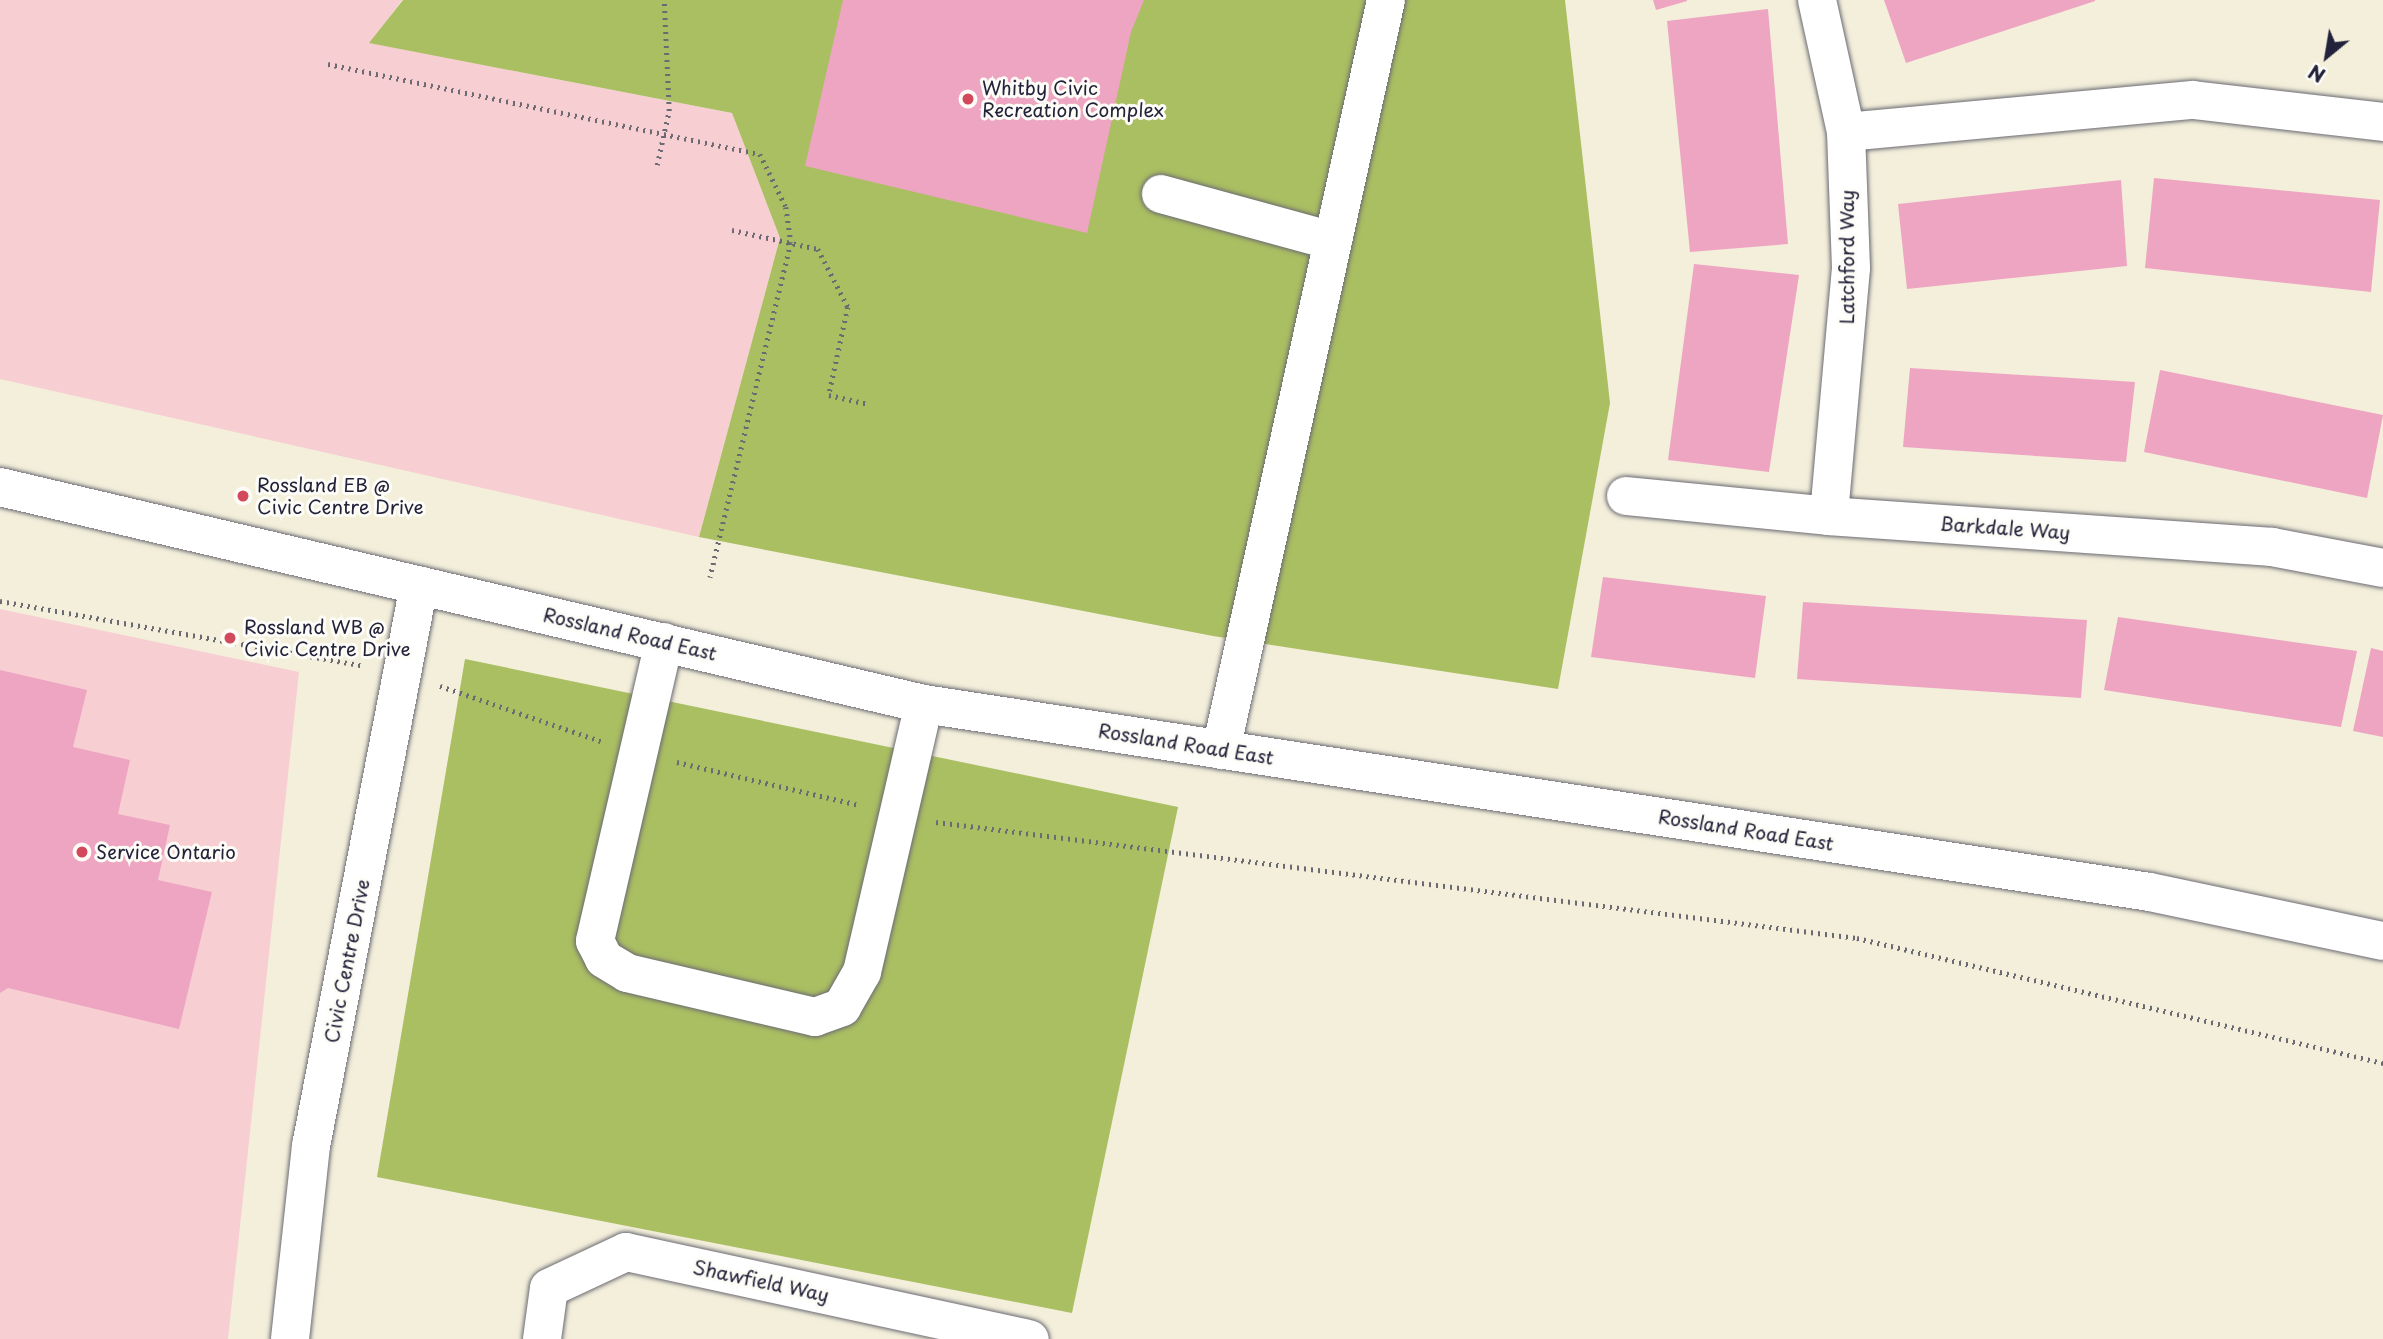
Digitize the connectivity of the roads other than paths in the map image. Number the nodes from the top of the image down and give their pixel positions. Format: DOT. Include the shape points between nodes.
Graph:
graph roads {
  1 [pos="1386,0"];
  2 [pos="1816,0"];
  3 [pos="2383,121"];
  4 [pos="1846,132"];
  5 [pos="1161,194"];
  6 [pos="1333,241"];
  7 [pos="0,487"];
  8 [pos="1626,496"];
  9 [pos="1829,516"];
  10 [pos="2383,568"];
  11 [pos="419,585"];
  12 [pos="664,642"];
  13 [pos="924,704"];
  14 [pos="1221,750"];
  15 [pos="2383,941"];
  16 [pos="290,1339"];
  17 [pos="542,1339"];
  18 [pos="1030,1339"];
  1 -- 6 [label="street"];
  2 -- 4 [label="street, Latchford Way"];
  3 -- 4 [label="street" via="2193,100"];
  4 -- 9 [label="street, Latchford Way" via="1851,268"];
  5 -- 6 [label="street"];
  6 -- 14 [label="street"];
  7 -- 11 [label="street, Rossland Road East"];
  8 -- 9 [label="street, Barkdale Way"];
  9 -- 10 [label="street, Barkdale Way" via="2272,547"];
  11 -- 12 [label="street, Rossland Road East"];
  11 -- 16 [label="street, Civic Centre Drive" via="311,1146"];
  12 -- 13 [label="street, Rossland Road East"];
  12 -- 13 [label="street" via="595,941 604,959 627,973 815,1017 842,1007 862,972"];
  13 -- 14 [label="street, Rossland Road East"];
  14 -- 15 [label="street, Rossland Road East" via="2150,892"];
  17 -- 18 [label="street, Shawfield Way" via="549,1288 626,1252"];
}
